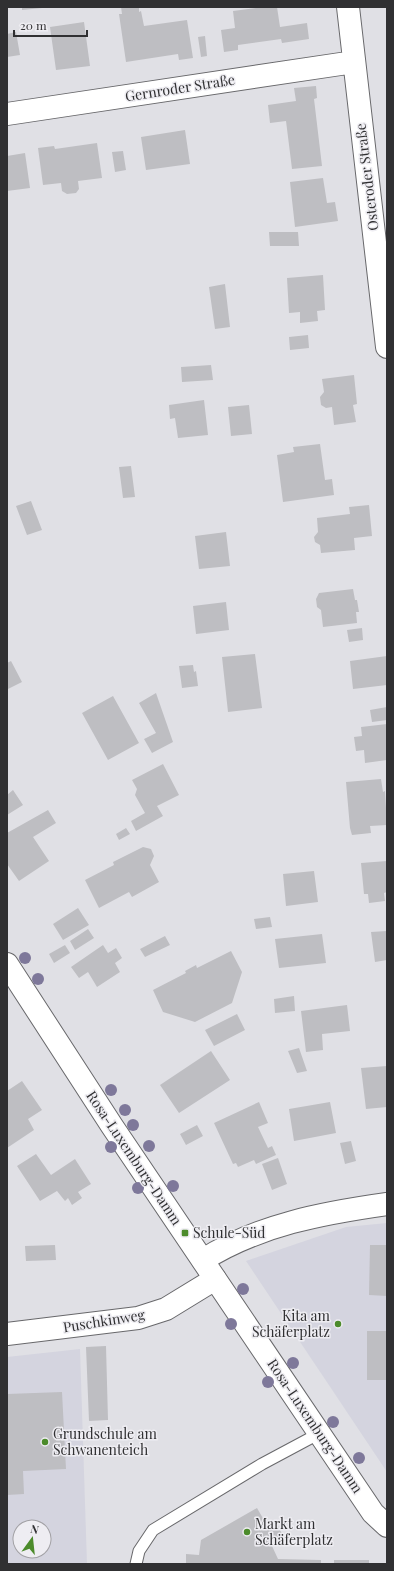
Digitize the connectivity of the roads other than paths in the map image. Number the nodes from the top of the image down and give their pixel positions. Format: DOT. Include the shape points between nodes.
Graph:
graph roads {
  1 [pos="348,7"];
  2 [pos="354,62"];
  3 [pos="7,114"];
  4 [pos="380,224"];
  5 [pos="387,347"];
  6 [pos="7,964"];
  7 [pos="387,1204"];
  8 [pos="203,1260"];
  9 [pos="215,1279"];
  10 [pos="7,1334"];
  11 [pos="320,1434"];
  12 [pos="387,1526"];
  13 [pos="136,1564"];
  1 -- 2 [label="street, Osteroder Straße"];
  2 -- 3 [label="street, Gernroder Straße"];
  2 -- 4 [label="street, Osteroder Straße"];
  4 -- 5 [label="street, Osteroder Straße"];
  6 -- 8 [label="street, Rosa-Luxemburg-Damm"];
  7 -- 8 [label="street" via="314,1216 284,1224 225,1246"];
  8 -- 9 [label="street, Rosa-Luxemburg-Damm"];
  9 -- 10 [label="street, Puschkinweg" via="166,1309 138,1318"];
  9 -- 11 [label="street, Rosa-Luxemburg-Damm"];
  11 -- 12 [label="street, Rosa-Luxemburg-Damm" via="373,1513"];
  11 -- 13 [label="lane" via="262,1464 153,1530 139,1551"];
}
